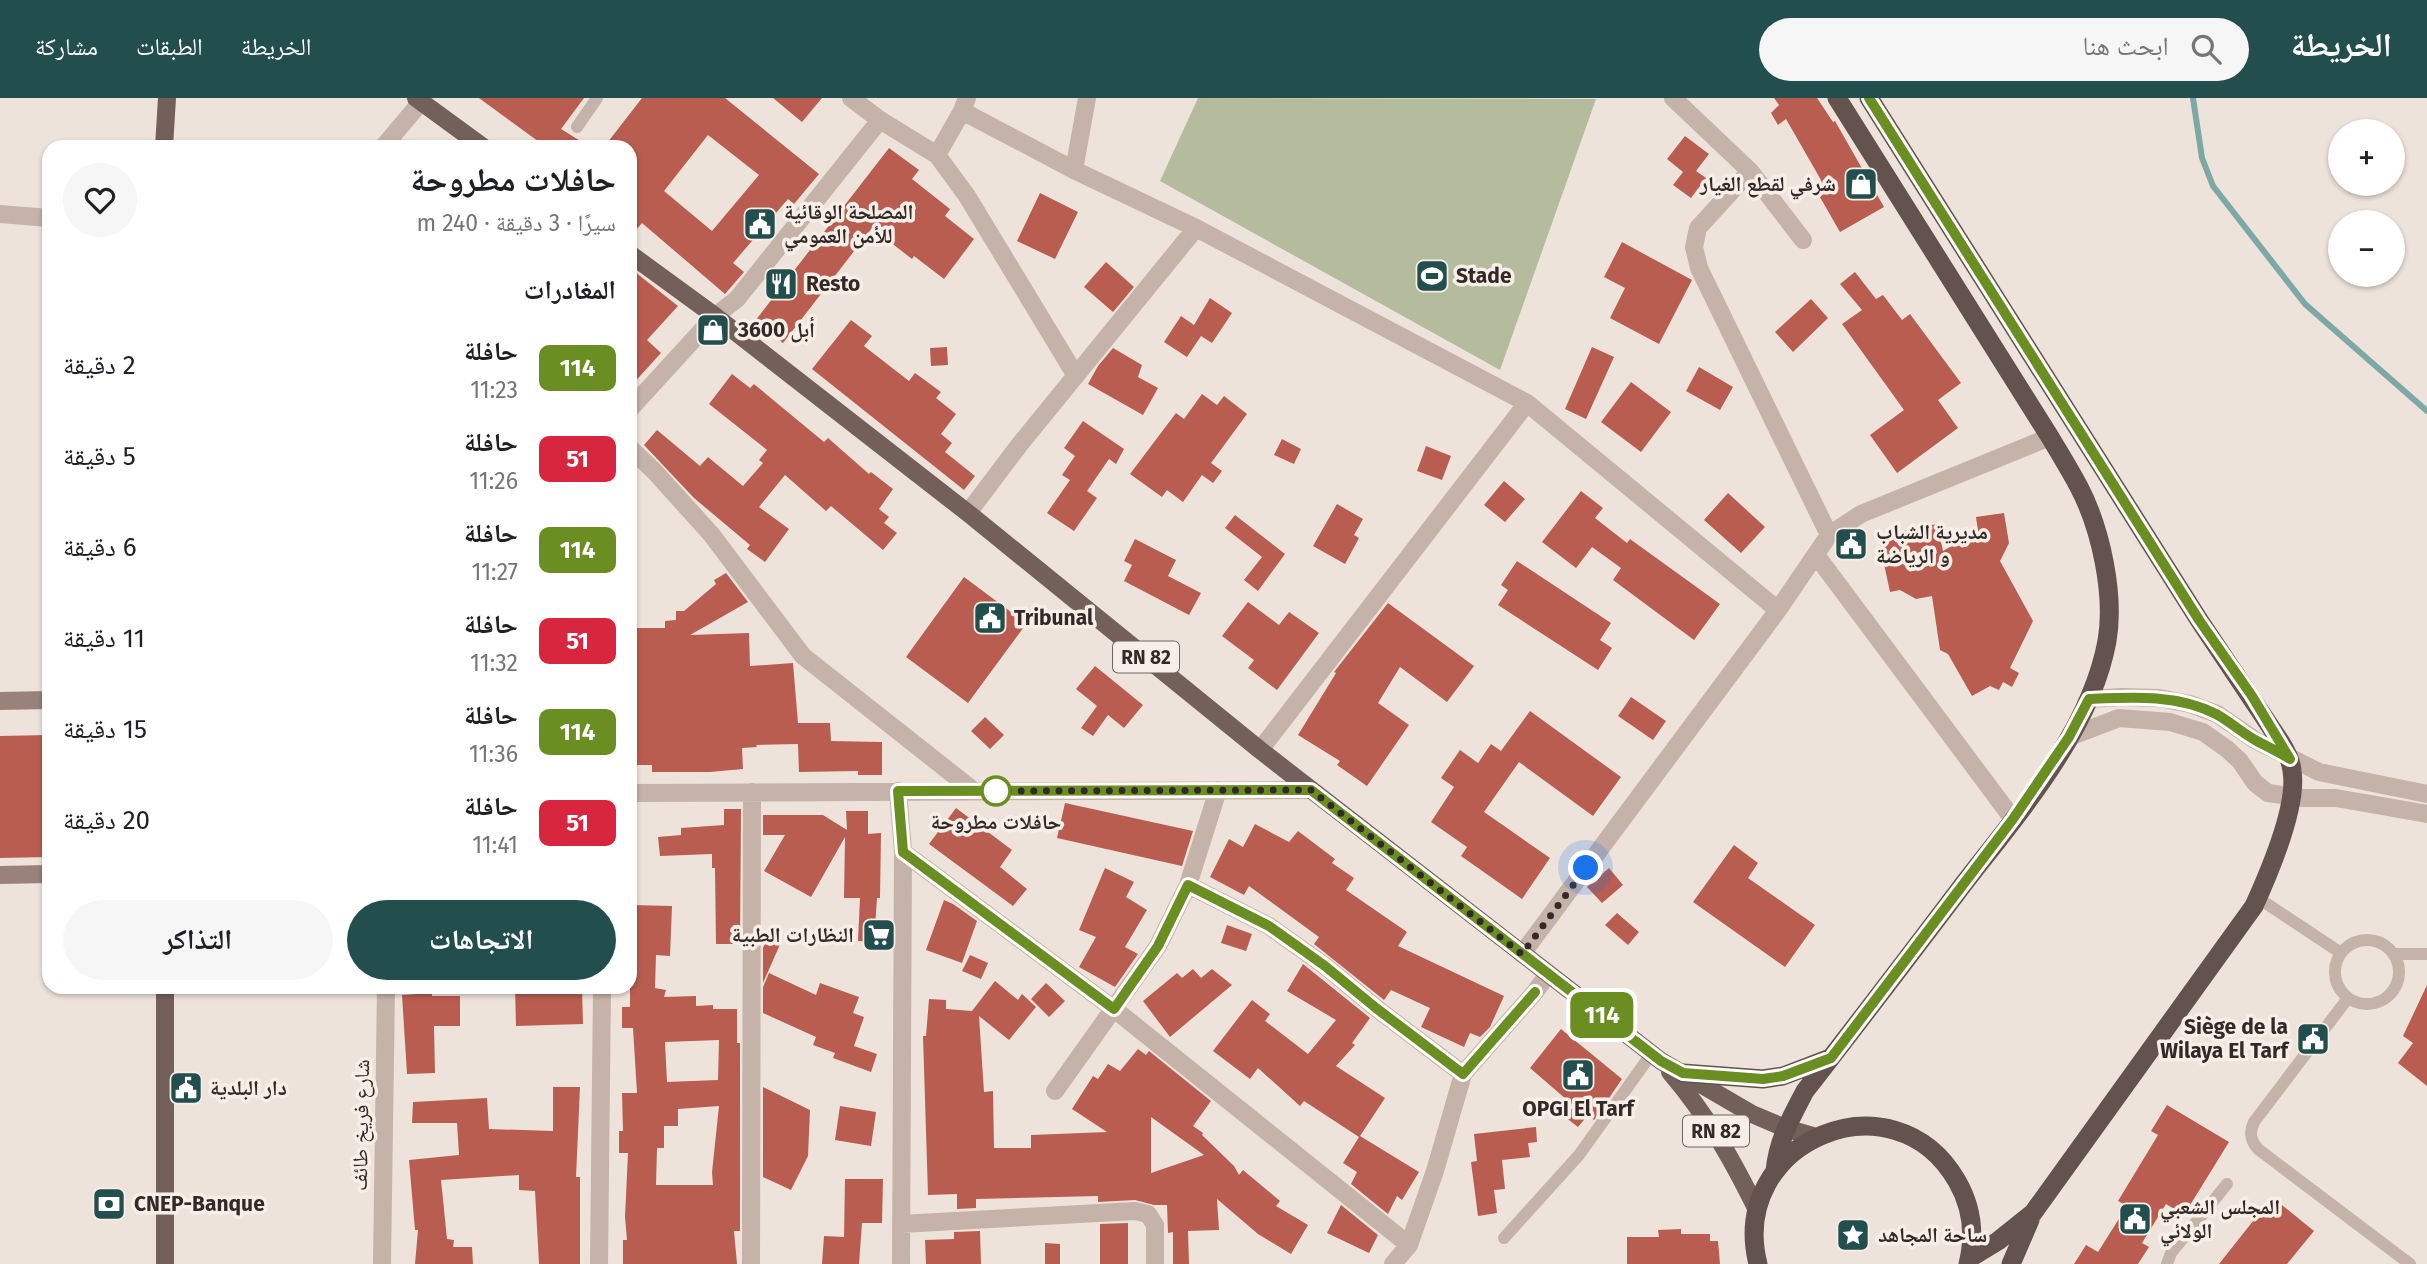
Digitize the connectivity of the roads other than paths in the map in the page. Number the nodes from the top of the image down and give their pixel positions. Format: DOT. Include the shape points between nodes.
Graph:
graph roads {
  1 [pos="167,98"];
  2 [pos="597,98"];
  3 [pos="851,98"];
  4 [pos="1087,98"];
  5 [pos="1673,98"];
  6 [pos="1837,98"];
  7 [pos="1869,98"];
  8 [pos="419,100"];
  9 [pos="964,104"];
  10 [pos="880,120"];
  11 [pos="577,127"];
  12 [pos="164,140"];
  13 [pos="388,140"];
  14 [pos="473,140"];
  15 [pos="937,155"];
  16 [pos="1074,170"];
  17 [pos="1749,171"];
  18 [pos="0,214"];
  19 [pos="42,217"];
  20 [pos="1196,228"];
  21 [pos="1803,240"];
  22 [pos="637,259"];
  23 [pos="715,316"];
  24 [pos="1076,376"];
  25 [pos="637,401"];
  26 [pos="1527,403"];
  27 [pos="2050,437"];
  28 [pos="637,455"];
  29 [pos="968,513"];
  30 [pos="1829,535"];
  31 [pos="1816,555"];
  32 [pos="1778,610"];
  33 [pos="2089,699"];
  34 [pos="42,700"];
  35 [pos="0,701"];
  36 [pos="2069,737"];
  37 [pos="1260,750"];
  38 [pos="2290,759"];
  39 [pos="1218,790"];
  40 [pos="1311,790"];
  41 [pos="898,791"];
  42 [pos="974,791"];
  43 [pos="752,792"];
  44 [pos="637,793"];
  45 [pos="2427,794"];
  46 [pos="2291,797"];
  47 [pos="2427,814"];
  48 [pos="2013,819"];
  49 [pos="903,852"];
  50 [pos="42,874"];
  51 [pos="0,875"];
  52 [pos="1188,885"];
  53 [pos="2258,898"];
  54 [pos="2341,953"];
  55 [pos="1522,954"];
  56 [pos="2393,954"];
  57 [pos="2427,954"];
  58 [pos="1548,974"];
  59 [pos="165,994"];
  60 [pos="386,994"];
  61 [pos="602,994"];
  62 [pos="2348,998"];
  63 [pos="1114,1009"];
  64 [pos="1656,1057"];
  65 [pos="1831,1058"];
  66 [pos="1683,1073"];
  67 [pos="1463,1074"];
  68 [pos="1055,1091"];
  69 [pos="1785,1128"];
  70 [pos="1816,1137"];
  71 [pos="1775,1171"];
  72 [pos="2227,1184"];
  73 [pos="1757,1210"];
  74 [pos="2033,1213"];
  75 [pos="901,1224"];
  76 [pos="1504,1238"];
  77 [pos="1409,1245"];
  78 [pos="1969,1261"];
  79 [pos="165,1264"];
  80 [pos="382,1264"];
  81 [pos="599,1264"];
  82 [pos="751,1264"];
  83 [pos="901,1264"];
  84 [pos="1156,1264"];
  85 [pos="1393,1264"];
  86 [pos="1758,1264"];
  87 [pos="2011,1264"];
  88 [pos="2167,1264"];
  89 [pos="2410,1264"];
  1 -- 12 [label="main road"];
  2 -- 11 [label="lane"];
  3 -- 10 [label="street"];
  4 -- 16 [label="street"];
  5 -- 17 [label="street"];
  6 -- 27 [label="highway"];
  7 -- 38 [label="highway"];
  8 -- 13 [label="street"];
  8 -- 14 [label="main road"];
  9 -- 15 [label="street"];
  9 -- 16 [label="street"];
  10 -- 15 [label="street"];
  10 -- 23 [label="street" via="737,299"];
  15 -- 24 [label="street" via="967,196"];
  16 -- 20 [label="street"];
  17 -- 21 [label="street"];
  17 -- 30 [label="street" via="1698,228 1694,247 1699,268"];
  18 -- 19 [label="street"];
  20 -- 24 [label="street"];
  20 -- 26 [label="street"];
  22 -- 23 [label="main road, RN 82"];
  23 -- 25 [label="street"];
  23 -- 29 [label="main road, RN 82"];
  24 -- 29 [label="street"];
  26 -- 32 [label="street"];
  26 -- 37 [label="street"];
  27 -- 30 [label="street" via="1861,514"];
  27 -- 33 [label="highway" via="2080,489 2099,540 2109,591 2107,641"];
  28 -- 42 [label="street" via="711,534 803,656"];
  29 -- 37 [label="main road, RN 82"];
  30 -- 31 [label="street"];
  31 -- 32 [label="street"];
  31 -- 48 [label="street"];
  32 -- 55 [label="street"];
  33 -- 36 [label="highway"];
  33 -- 38 [label="street" via="2159,698 2190,704"];
  34 -- 35 [label="main road"];
  36 -- 46 [label="street" via="2119,718 2170,722 2203,732 2227,749 2261,789"];
  36 -- 48 [label="highway"];
  37 -- 40 [label="main road, RN 82"];
  38 -- 45 [label="street" via="2319,772"];
  38 -- 46 [label="highway"];
  39 -- 40 [label="street"];
  39 -- 42 [label="street"];
  39 -- 52 [label="street"];
  40 -- 55 [label="main road, RN 82"];
  41 -- 42 [label="street"];
  41 -- 43 [label="street"];
  41 -- 49 [label="street"];
  43 -- 44 [label="street"];
  43 -- 82 [label="street"];
  46 -- 47 [label="street" via="2336,798"];
  46 -- 53 [label="highway" via="2274,861"];
  48 -- 65 [label="highway"];
  49 -- 63 [label="street"];
  49 -- 75 [label="street"];
  50 -- 51 [label="main road"];
  52 -- 63 [label="street" via="1158,946"];
  52 -- 67 [label="street" via="1269,926"];
  53 -- 54 [label="lane"];
  53 -- 74 [label="highway"];
  54 -- 56 [label="lane" via="2367,940"];
  54 -- 62 [label="lane" via="2336,982"];
  55 -- 58 [label="main road, RN 82"];
  56 -- 57 [label="lane"];
  56 -- 62 [label="lane" via="2399,973 2393,992 2376,1003"];
  58 -- 64 [label="main road, RN 82"];
  58 -- 67 [label="street"];
  59 -- 79 [label="main road"];
  60 -- 80 [label="street, شارع فريخ طائف"];
  61 -- 81 [label="street"];
  62 -- 89 [label="lane" via="2254,1122 2250,1137 2258,1149"];
  63 -- 68 [label="street"];
  63 -- 77 [label="street"];
  64 -- 66 [label="main road, RN 82"];
  64 -- 73 [label="main road, RN 82" via="1699,1106"];
  64 -- 76 [label="lane" via="1579,1155"];
  65 -- 66 [label="highway" via="1763,1079"];
  65 -- 69 [label="highway" via="1805,1091"];
  66 -- 69 [label="main road, RN 82" via="1721,1098"];
  67 -- 77 [label="street"];
  69 -- 70 [label="main road, RN 82"];
  69 -- 71 [label="highway"];
  70 -- 71 [label="highway" via="1793,1151"];
  70 -- 78 [label="highway" via="1849,1127 1884,1128 1930,1149 1962,1190 1971,1223"];
  71 -- 73 [label="highway"];
  72 -- 88 [label="lane"];
  73 -- 86 [label="highway" via="1754,1240"];
  74 -- 78 [label="highway"];
  74 -- 87 [label="highway"];
  75 -- 83 [label="street"];
  75 -- 84 [label="street" via="1135,1211 1148,1214 1156,1225"];
  77 -- 85 [label="street"];
}
